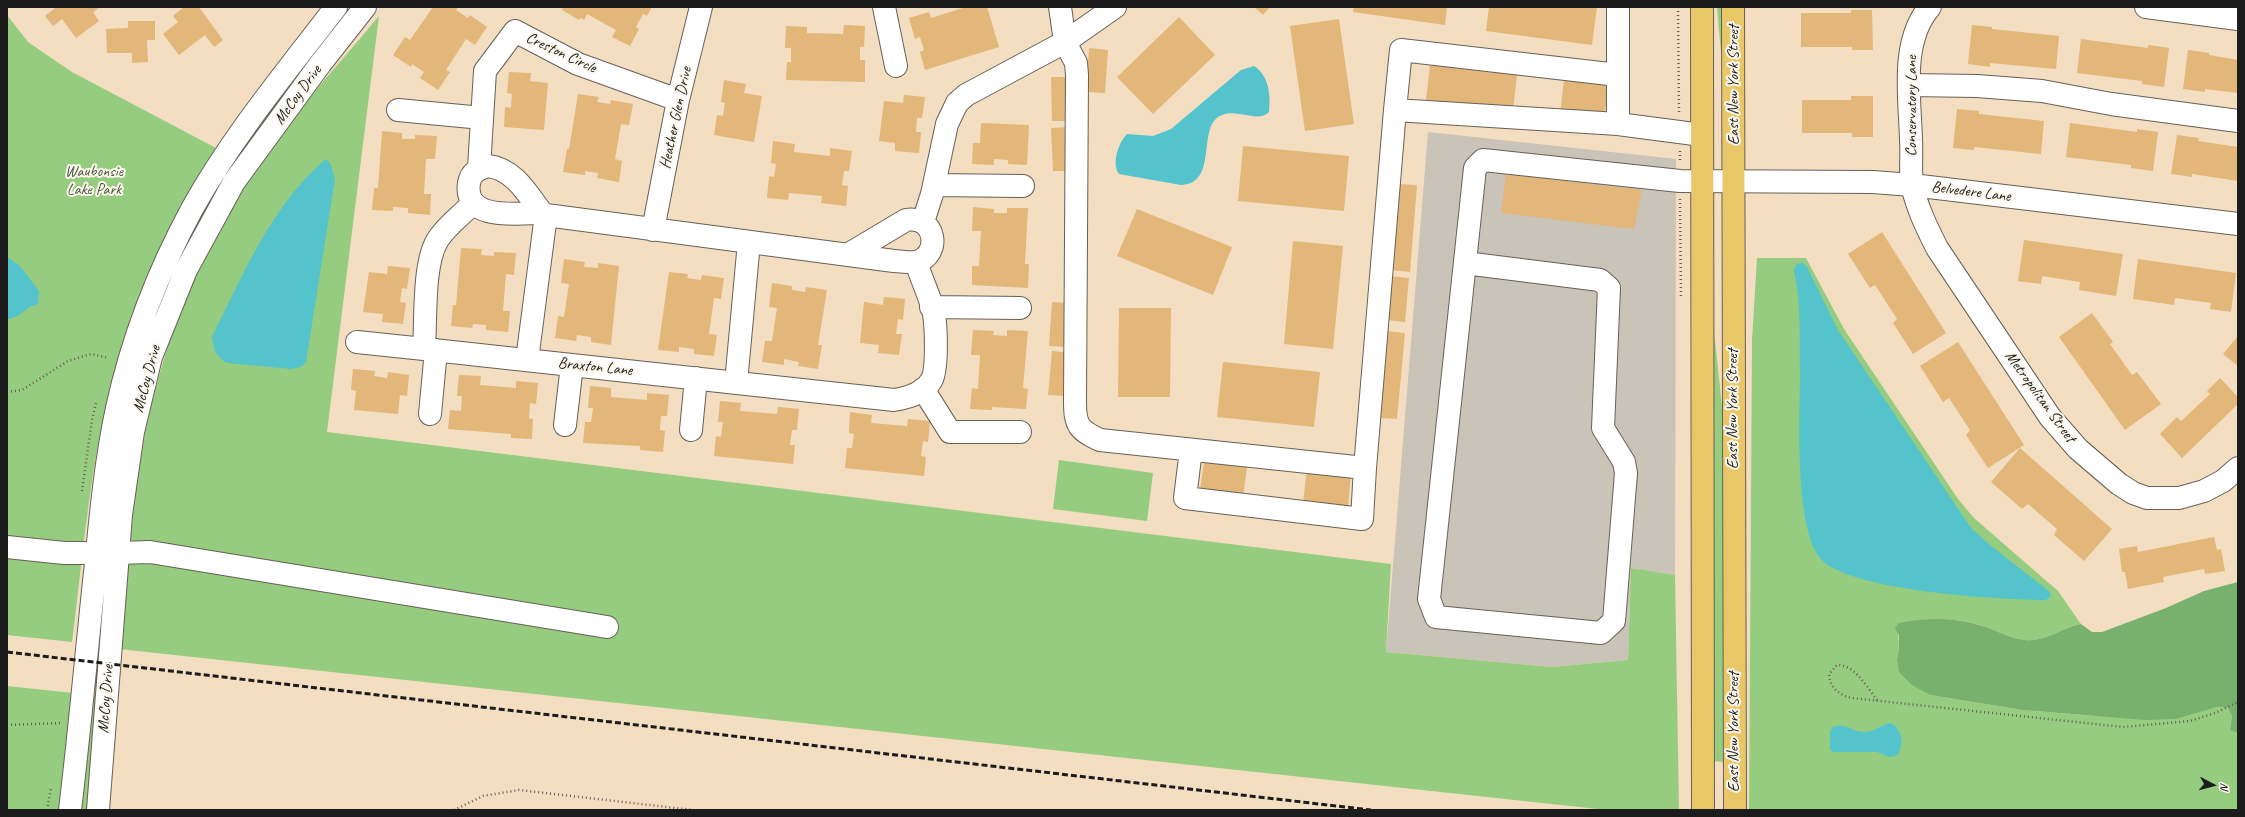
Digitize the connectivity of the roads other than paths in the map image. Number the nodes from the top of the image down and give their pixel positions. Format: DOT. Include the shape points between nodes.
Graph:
graph roads {
  1 [pos="336,7"];
  2 [pos="365,7"];
  3 [pos="701,7"];
  4 [pos="884,7"];
  5 [pos="1060,7"];
  6 [pos="1115,7"];
  7 [pos="1618,7"];
  8 [pos="1702,7"];
  9 [pos="1733,7"];
  10 [pos="2146,7"];
  11 [pos="1924,9"];
  12 [pos="2201,11"];
  13 [pos="2238,19"];
  14 [pos="1065,42"];
  15 [pos="896,66"];
  16 [pos="1618,75"];
  17 [pos="1909,85"];
  18 [pos="678,100"];
  19 [pos="398,110"];
  20 [pos="1395,110"];
  21 [pos="482,118"];
  22 [pos="2238,121"];
  23 [pos="1618,124"];
  24 [pos="1702,135"];
  25 [pos="479,168"];
  26 [pos="1703,182"];
  27 [pos="1734,183"];
  28 [pos="934,185"];
  29 [pos="1912,185"];
  30 [pos="1023,186"];
  31 [pos="473,203"];
  32 [pos="544,214"];
  33 [pos="923,222"];
  34 [pos="2238,224"];
  35 [pos="653,230"];
  36 [pos="749,242"];
  37 [pos="849,254"];
  38 [pos="916,262"];
  39 [pos="1465,263"];
  40 [pos="932,307"];
  41 [pos="1020,308"];
  42 [pos="357,342"];
  43 [pos="430,349"];
  44 [pos="527,360"];
  45 [pos="572,365"];
  46 [pos="696,378"];
  47 [pos="736,382"];
  48 [pos="924,389"];
  49 [pos="430,414"];
  50 [pos="565,425"];
  51 [pos="691,430"];
  52 [pos="1020,432"];
  53 [pos="1191,450"];
  54 [pos="1365,468"];
  55 [pos="2238,468"];
  56 [pos="7,547"];
  57 [pos="107,553"];
  58 [pos="607,627"];
  59 [pos="70,810"];
  60 [pos="98,810"];
  61 [pos="1703,810"];
  62 [pos="1735,810"];
  1 -- 57 [label="street, McCoy Drive" via="227,154 192,209 159,278 135,345 117,407 106,470"];
  2 -- 57 [label="street, McCoy Drive" via="320,63 234,182 186,270 151,357 133,432 121,514"];
  3 -- 18 [label="street, Heather Glen Drive"];
  4 -- 15 [label="street"];
  5 -- 14 [label="street"];
  6 -- 14 [label="street"];
  7 -- 16 [label="street"];
  8 -- 24 [label="main road, East New York Street"];
  9 -- 27 [label="main road, East New York Street"];
  10 -- 12 [label="street"];
  11 -- 17 [label="street, Conservatory Lane" via="1914,36"];
  12 -- 13 [label="street"];
  14 -- 28 [label="street" via="966,95 957,103 947,124"];
  14 -- 53 [label="street" via="1076,63 1077,75 1075,417 1080,429 1100,440"];
  16 -- 20 [label="street" via="1401,50"];
  16 -- 23 [label="street"];
  17 -- 22 [label="street" via="1977,86 2042,91 2111,104"];
  17 -- 29 [label="street, Conservatory Lane"];
  18 -- 21 [label="street, Creston Circle" via="578,64 514,31 486,71"];
  18 -- 35 [label="street, Heather Glen Drive"];
  19 -- 21 [label="street"];
  20 -- 23 [label="street"];
  20 -- 54 [label="street"];
  21 -- 25 [label="street, Creston Circle"];
  23 -- 24 [label="street"];
  24 -- 26 [label="main road, East New York Street"];
  25 -- 31 [label="street" via="471,176 469,185"];
  25 -- 32 [label="street" via="500,167 509,172"];
  26 -- 27 [label="street, Belvedere Lane"];
  26 -- 39 [label="street, Belvedere Lane" via="1483,160 1475,168"];
  26 -- 61 [label="main road, East New York Street"];
  27 -- 29 [label="street, Belvedere Lane" via="1873,182"];
  27 -- 62 [label="main road, East New York Street"];
  28 -- 30 [label="street"];
  28 -- 33 [label="street"];
  29 -- 34 [label="street, Belvedere Lane"];
  29 -- 55 [label="street, Metropolitan Street" via="1922,218 1937,248 2050,417 2078,449 2119,484 2147,498 2179,498 2204,491 2223,481"];
  31 -- 32 [label="street" via="489,212"];
  31 -- 43 [label="street" via="438,241 432,256 429,273"];
  32 -- 35 [label="street"];
  32 -- 44 [label="street"];
  33 -- 37 [label="street" via="914,218 906,220"];
  33 -- 38 [label="street" via="932,239 931,248 925,257"];
  35 -- 36 [label="street"];
  36 -- 37 [label="street"];
  36 -- 47 [label="street"];
  37 -- 38 [label="street"];
  38 -- 40 [label="street, Braxton Lane"];
  39 -- 39 [label="street" via="1429,599 1436,617 1601,633 1614,621 1626,473 1624,462 1603,428 1609,288 1600,280"];
  40 -- 41 [label="street"];
  40 -- 48 [label="street, Braxton Lane" via="935,373"];
  42 -- 43 [label="street, Braxton Lane"];
  43 -- 44 [label="street, Braxton Lane"];
  43 -- 49 [label="street"];
  44 -- 45 [label="street, Braxton Lane"];
  45 -- 46 [label="street, Braxton Lane"];
  45 -- 50 [label="street"];
  46 -- 47 [label="street, Braxton Lane"];
  46 -- 51 [label="street"];
  47 -- 48 [label="street, Braxton Lane" via="894,400 909,398"];
  48 -- 52 [label="street" via="950,432"];
  53 -- 54 [label="street"];
  53 -- 54 [label="street" via="1185,498 1362,519"];
  56 -- 57 [label="street" via="64,553"];
  57 -- 58 [label="street" via="150,552"];
  57 -- 59 [label="street, McCoy Drive"];
  57 -- 60 [label="street, McCoy Drive"];
}
